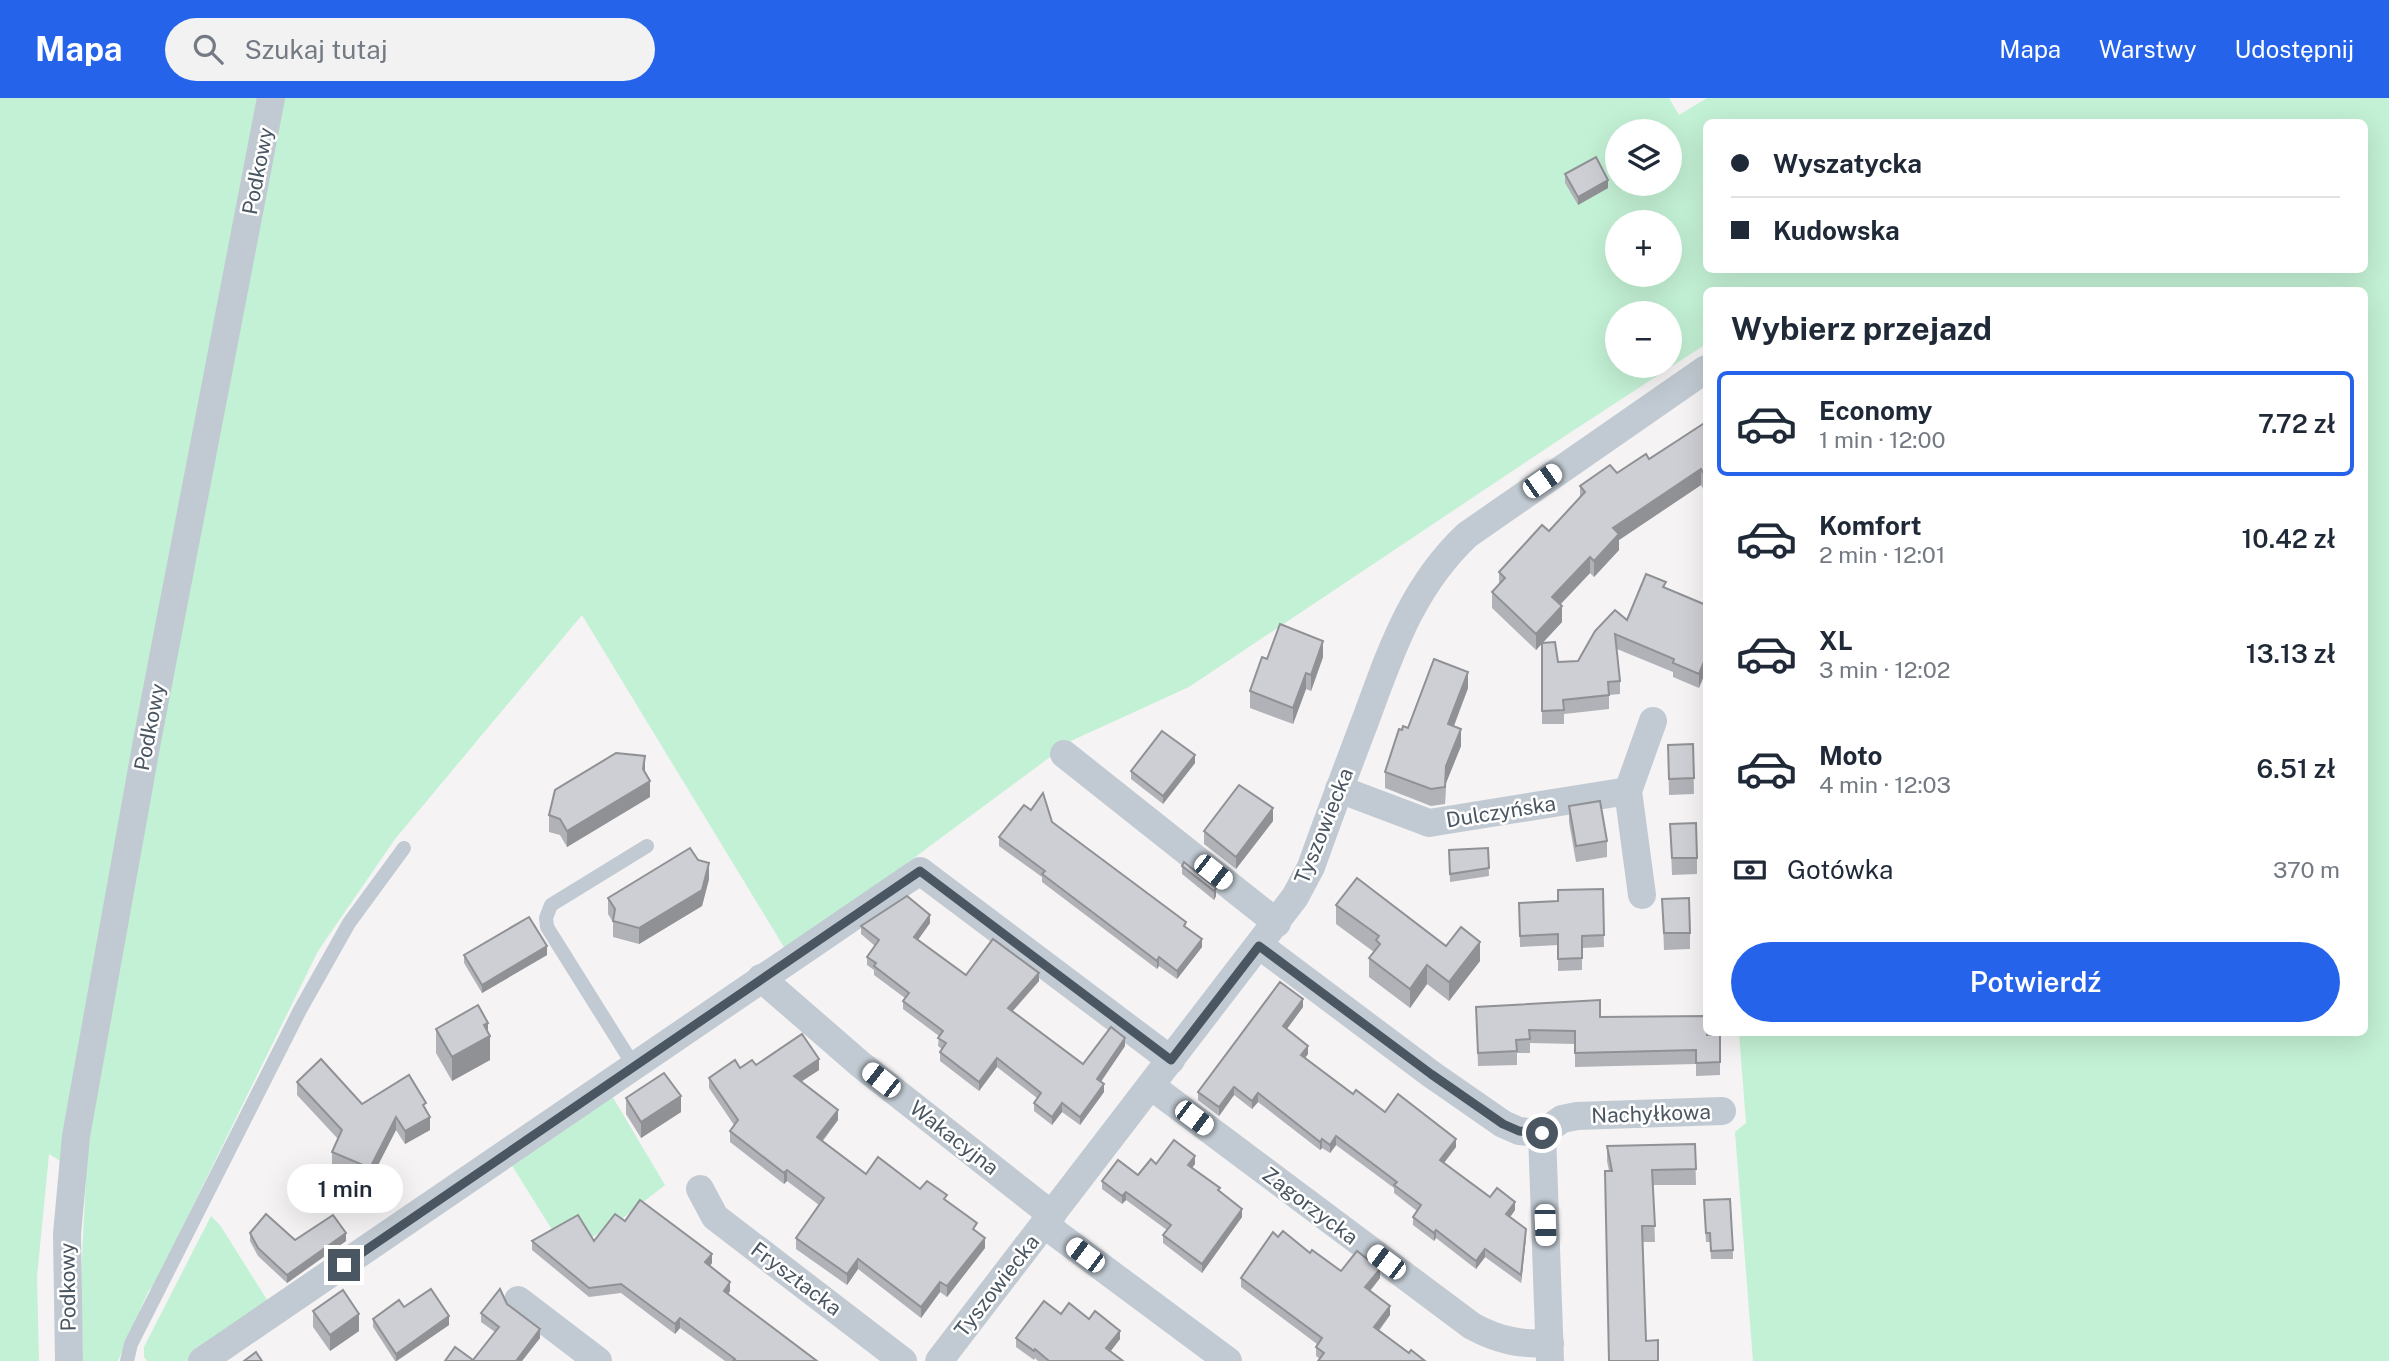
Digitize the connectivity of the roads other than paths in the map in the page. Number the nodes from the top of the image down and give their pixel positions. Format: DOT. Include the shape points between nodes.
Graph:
graph roads {
  1 [pos="271,98"];
  2 [pos="1703,371"];
  3 [pos="1653,721"];
  4 [pos="1064,754"];
  5 [pos="1339,789"];
  6 [pos="1628,791"];
  7 [pos="647,846"];
  8 [pos="404,848"];
  9 [pos="1642,895"];
  10 [pos="1277,923"];
  11 [pos="1259,946"];
  12 [pos="761,978"];
  13 [pos="1171,1060"];
  14 [pos="634,1066"];
  15 [pos="1151,1086"];
  16 [pos="1722,1111"];
  17 [pos="1542,1133"];
  18 [pos="700,1189"];
  19 [pos="1048,1220"];
  20 [pos="518,1300"];
  21 [pos="1550,1352"];
  22 [pos="69,1361"];
  23 [pos="127,1361"];
  24 [pos="202,1361"];
  25 [pos="598,1361"];
  26 [pos="903,1361"];
  27 [pos="939,1361"];
  28 [pos="1228,1361"];
  1 -- 22 [label="street, Podkowy" via="76,1136 66,1234"];
  2 -- 5 [label="street, Tyszowiecka" via="1508,505 1446,554 1399,629"];
  3 -- 6 [label="street"];
  4 -- 10 [label="street"];
  5 -- 6 [label="street, Dulczyńska" via="1429,823"];
  5 -- 10 [label="street, Tyszowiecka" via="1311,867"];
  6 -- 9 [label="street"];
  7 -- 14 [label="lane" via="551,905 546,918 547,927"];
  8 -- 23 [label="lane" via="349,923 300,1010 131,1344"];
  10 -- 11 [label="street, Tyszowiecka"];
  11 -- 13 [label="street, Tyszowiecka"];
  11 -- 17 [label="street" via="1503,1124"];
  12 -- 13 [label="street" via="920,871"];
  12 -- 14 [label="street"];
  12 -- 19 [label="street, Wakacyjna"];
  13 -- 15 [label="street, Tyszowiecka"];
  14 -- 24 [label="street"];
  15 -- 19 [label="street, Tyszowiecka"];
  15 -- 21 [label="street, Zagorzycka" via="1472,1326 1495,1338"];
  16 -- 17 [label="street, Nachyłkowa" via="1577,1116 1562,1119"];
  17 -- 21 [label="street"];
  18 -- 26 [label="street, Frysztacka" via="715,1217"];
  19 -- 27 [label="street, Tyszowiecka"];
  19 -- 28 [label="street, Wakacyjna"];
  20 -- 25 [label="street"];
}
